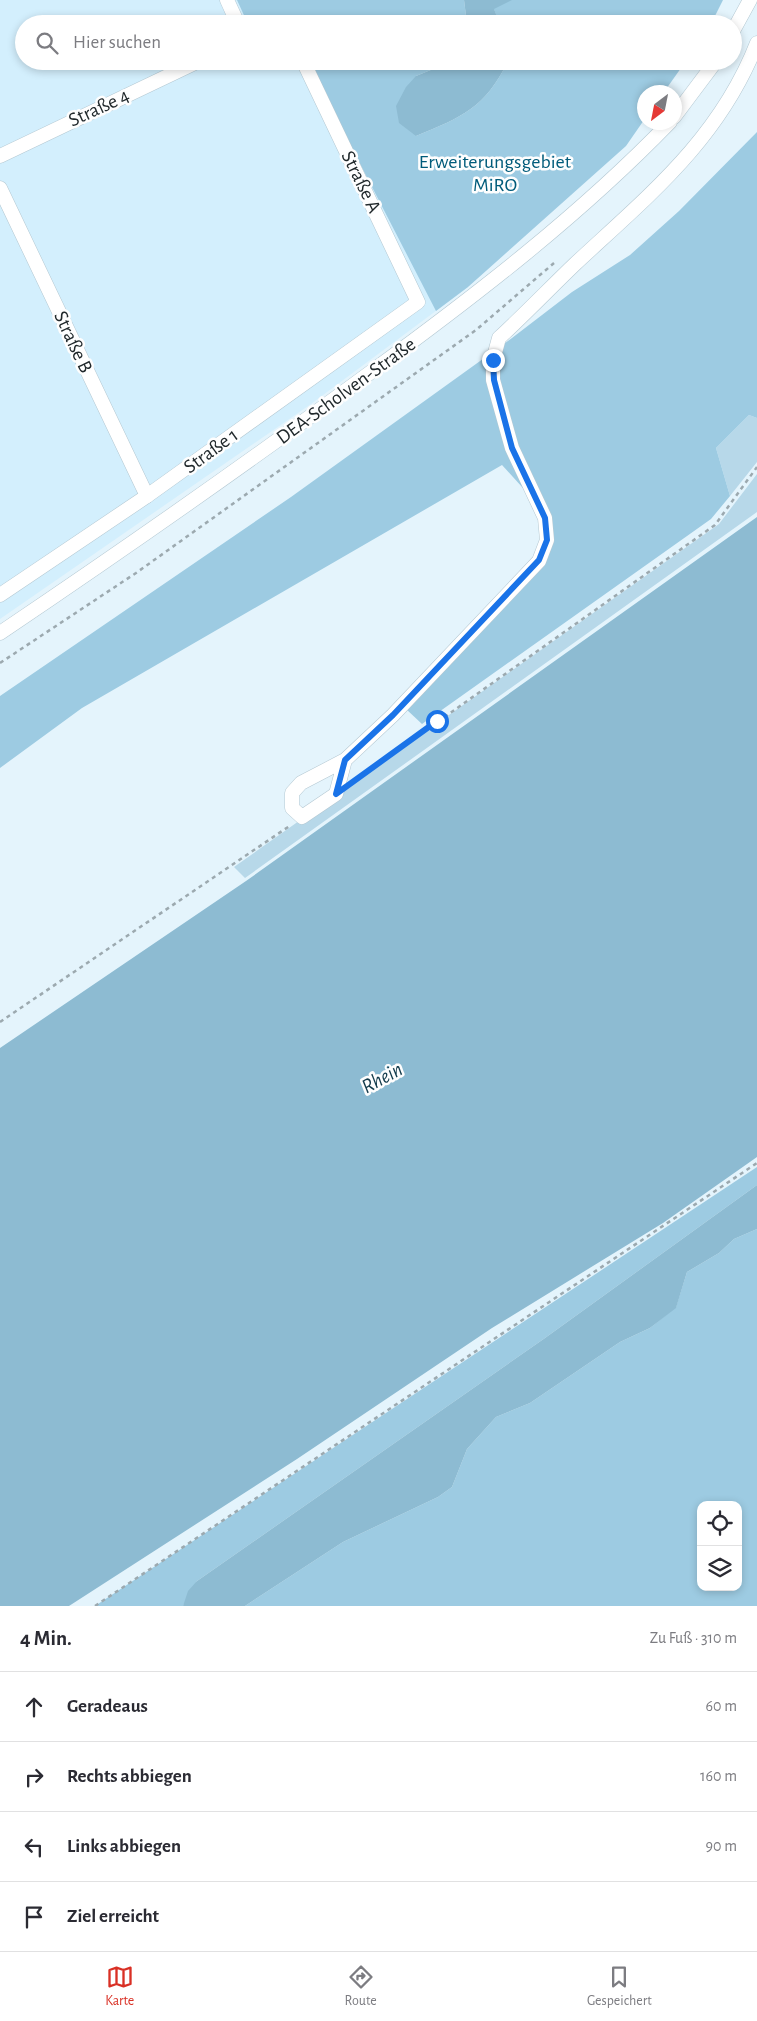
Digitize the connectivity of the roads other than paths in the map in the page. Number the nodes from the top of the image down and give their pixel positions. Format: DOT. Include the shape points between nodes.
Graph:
graph roads {
  1 [pos="227,0"];
  2 [pos="750,0"];
  3 [pos="234,15"];
  4 [pos="742,15"];
  5 [pos="757,43"];
  6 [pos="180,70"];
  7 [pos="307,70"];
  8 [pos="709,70"];
  9 [pos="751,73"];
  10 [pos="682,106"];
  11 [pos="662,130"];
  12 [pos="0,156"];
  13 [pos="0,188"];
  14 [pos="418,302"];
  15 [pos="146,496"];
  16 [pos="0,595"];
  17 [pos="0,632"];
  18 [pos="345,760"];
  1 -- 3 [label="street"];
  2 -- 4 [label="street"];
  5 -- 9 [label="street"];
  6 -- 12 [label="street, Straße 4"];
  7 -- 14 [label="street, Straße A"];
  8 -- 10 [label="street"];
  9 -- 18 [label="street" via="680,167 499,338 493,360 494,380 512,448 545,518 547,540 539,560 393,715"];
  11 -- 17 [label="street, DEA-Scholven-Straße" via="625,170 584,206 468,300 254,459"];
  13 -- 15 [label="street, Straße B"];
  14 -- 15 [label="street, Straße 1"];
  15 -- 16 [label="street, Straße 1"];
  18 -- 18 [label="street" via="301,783 292,793 292,808 302,817 336,794"];
}
